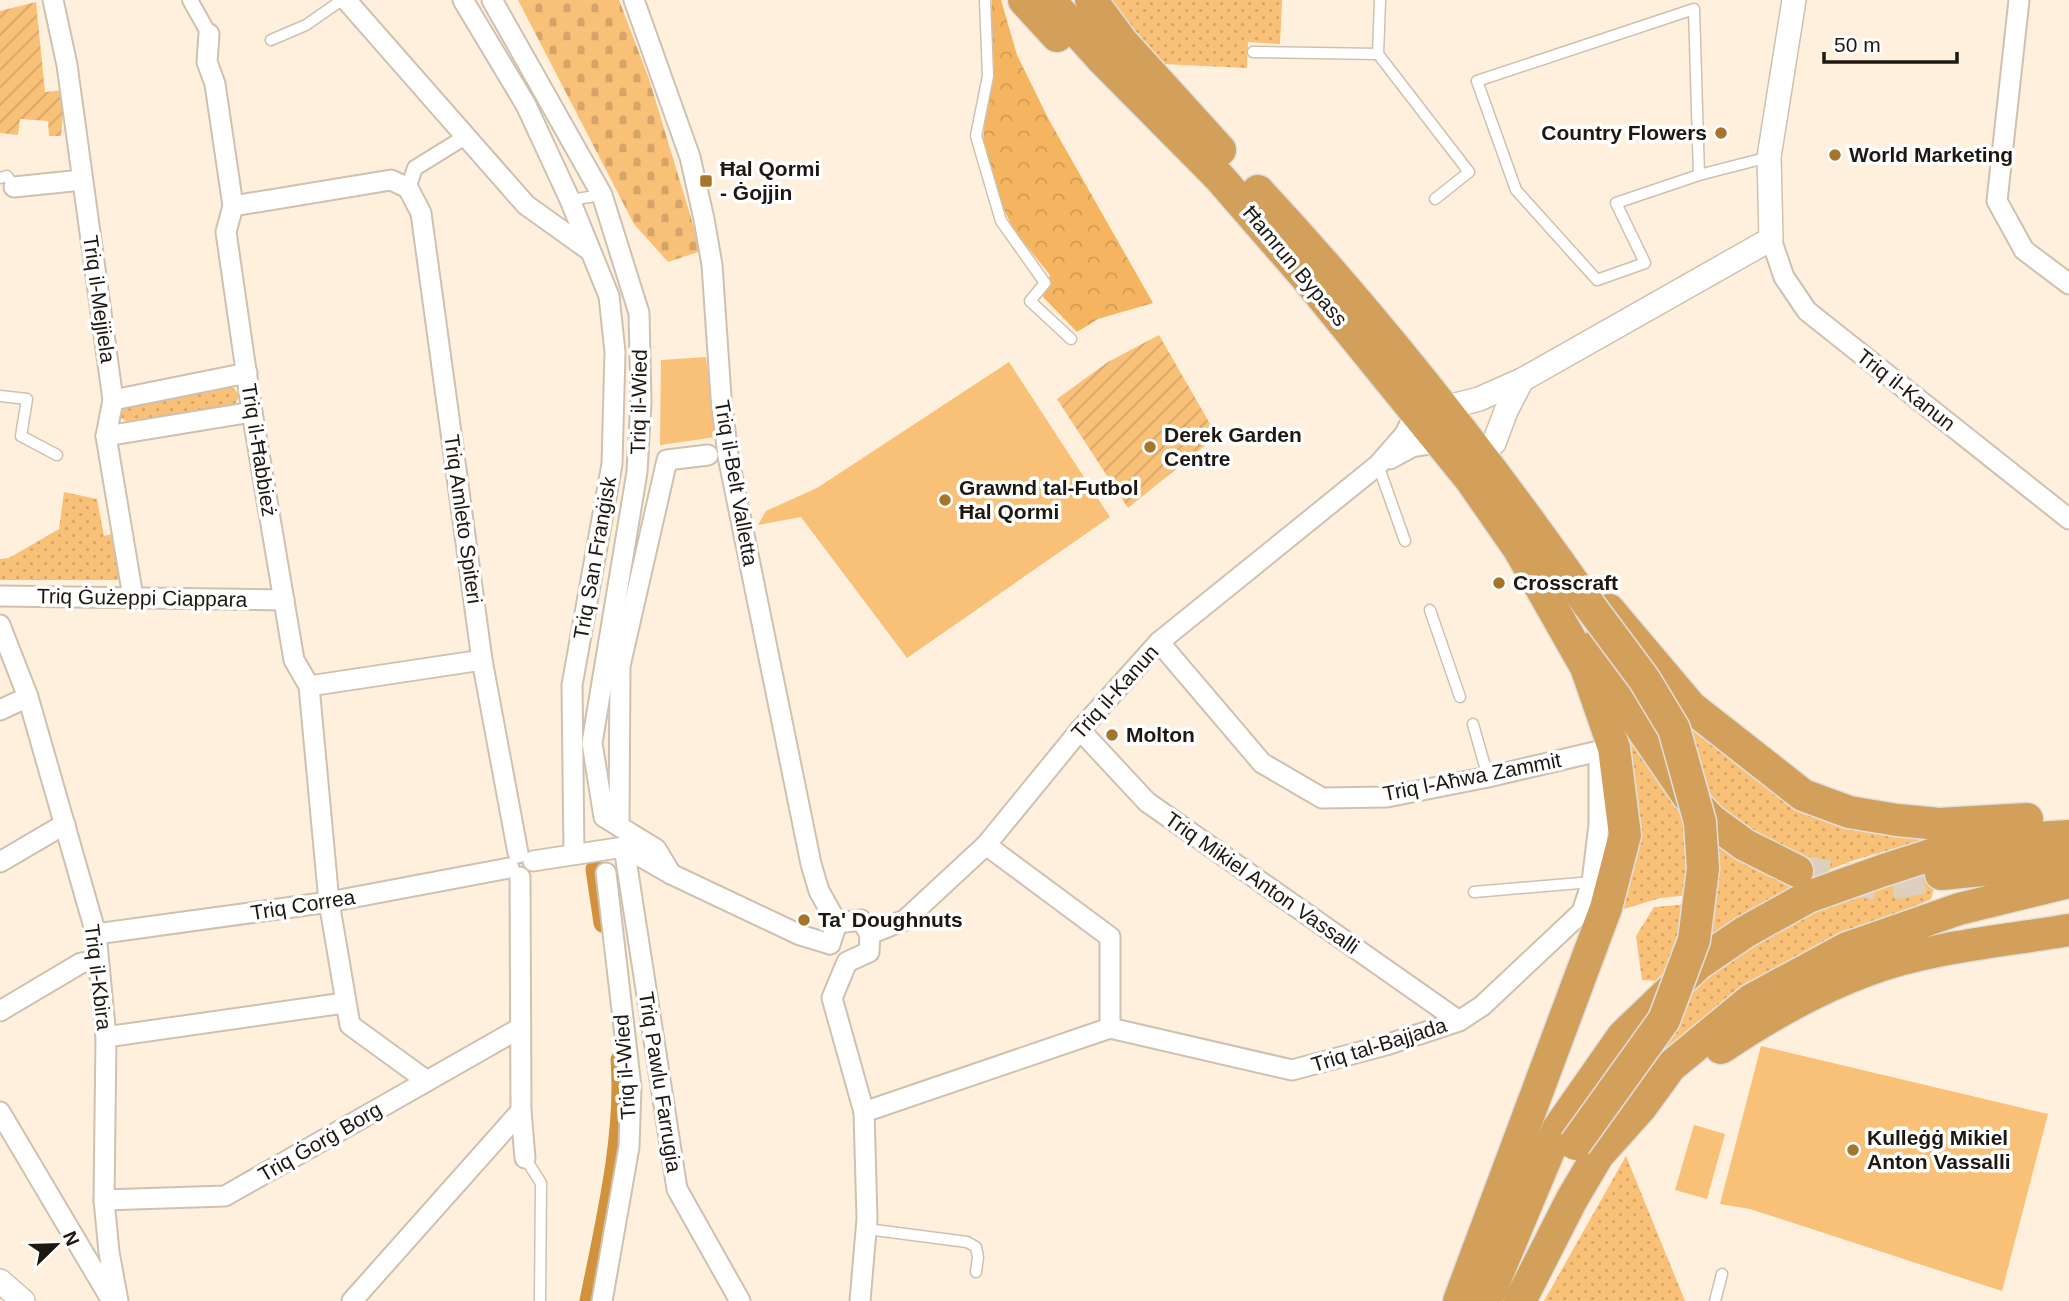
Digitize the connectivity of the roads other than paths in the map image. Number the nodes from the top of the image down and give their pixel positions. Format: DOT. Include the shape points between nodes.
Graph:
graph roads {
  1 [pos="53,0"];
  2 [pos="190,0"];
  3 [pos="344,0"];
  4 [pos="463,0"];
  5 [pos="492,0"];
  6 [pos="634,0"];
  7 [pos="985,0"];
  8 [pos="1024,0"];
  9 [pos="1049,0"];
  10 [pos="1069,0"];
  11 [pos="1091,0"];
  12 [pos="1380,0"];
  13 [pos="1794,0"];
  14 [pos="2019,0"];
  15 [pos="209,34"];
  16 [pos="271,40"];
  17 [pos="1253,52"];
  18 [pos="1378,54"];
  19 [pos="466,137"];
  20 [pos="1769,157"];
  21 [pos="1227,172"];
  22 [pos="1699,175"];
  23 [pos="82,180"];
  24 [pos="7,183"];
  25 [pos="408,188"];
  26 [pos="567,194"];
  27 [pos="602,195"];
  28 [pos="1435,199"];
  29 [pos="233,206"];
  30 [pos="534,211"];
  31 [pos="1771,239"];
  32 [pos="589,250"];
  33 [pos="2069,284"];
  34 [pos="1071,339"];
  35 [pos="247,373"];
  36 [pos="1522,380"];
  37 [pos="0,396"];
  38 [pos="113,400"];
  39 [pos="1430,410"];
  40 [pos="252,412"];
  41 [pos="106,436"];
  42 [pos="1441,442"];
  43 [pos="1494,443"];
  44 [pos="57,455"];
  45 [pos="708,455"];
  46 [pos="1378,465"];
  47 [pos="1471,480"];
  48 [pos="1521,508"];
  49 [pos="2069,519"];
  50 [pos="1405,541"];
  51 [pos="1519,549"];
  52 [pos="0,596"];
  53 [pos="133,597"];
  54 [pos="284,600"];
  55 [pos="1430,610"];
  56 [pos="0,625"];
  57 [pos="1159,642"];
  58 [pos="482,660"];
  59 [pos="309,686"];
  60 [pos="28,697"];
  61 [pos="1460,697"];
  62 [pos="0,710"];
  63 [pos="1473,724"];
  64 [pos="1080,730"];
  65 [pos="1598,751"];
  66 [pos="1488,777"];
  67 [pos="2069,817"];
  68 [pos="65,824"];
  69 [pos="619,826"];
  70 [pos="2069,836"];
  71 [pos="986,845"];
  72 [pos="624,847"];
  73 [pos="574,854"];
  74 [pos="0,862"];
  75 [pos="2069,862"];
  76 [pos="520,865"];
  77 [pos="1797,871"];
  78 [pos="606,873"];
  79 [pos="671,874"];
  80 [pos="1941,874"];
  81 [pos="1592,882"];
  82 [pos="2069,882"];
  83 [pos="1474,892"];
  84 [pos="328,902"];
  85 [pos="837,923"];
  86 [pos="2069,930"];
  87 [pos="96,934"];
  88 [pos="870,934"];
  89 [pos="830,944"];
  90 [pos="98,960"];
  91 [pos="847,962"];
  92 [pos="344,1003"];
  93 [pos="0,1011"];
  94 [pos="1459,1021"];
  95 [pos="520,1028"];
  96 [pos="1110,1028"];
  97 [pos="106,1037"];
  98 [pos="426,1081"];
  99 [pos="1641,1107"];
  100 [pos="521,1111"];
  101 [pos="0,1112"];
  102 [pos="864,1112"];
  103 [pos="526,1158"];
  104 [pos="104,1200"];
  105 [pos="867,1230"];
  106 [pos="976,1272"];
  107 [pos="1722,1275"];
  108 [pos="0,1281"];
  109 [pos="23,1301"];
  110 [pos="112,1301"];
  111 [pos="118,1301"];
  112 [pos="352,1301"];
  113 [pos="540,1301"];
  114 [pos="603,1301"];
  115 [pos="740,1301"];
  116 [pos="860,1301"];
  117 [pos="1459,1301"];
  118 [pos="1486,1301"];
  119 [pos="1499,1301"];
  120 [pos="1520,1301"];
  121 [pos="1715,1301"];
  1 -- 23 [label="street, Triq il-Mejjiela"];
  2 -- 15 [label="street, Triq il-Ħabbież"];
  3 -- 16 [label="lane" via="306,25"];
  3 -- 19 [label="street"];
  4 -- 26 [label="street" via="526,105"];
  5 -- 27 [label="street, Triq il-Wied"];
  6 -- 85 [label="street, Triq il-Belt Valletta" via="690,157 704,219 728,456 811,864 819,891"];
  7 -- 34 [label="lane" via="988,76 976,136 1001,221 1045,283 1030,302"];
  8 -- 21 [label="highway" via="1090,72"];
  9 -- 21 [label="highway, Ħamrun Bypass" via="1103,60"];
  10 -- 21 [label="highway, Ħamrun Bypass" via="1112,53"];
  11 -- 21 [label="highway"];
  12 -- 18 [label="lane"];
  13 -- 20 [label="street, Triq il-Kanun"];
  14 -- 33 [label="street" via="1997,201 2024,250"];
  15 -- 29 [label="street, Triq il-Ħabbież" via="207,62 215,83"];
  17 -- 18 [label="lane"];
  18 -- 28 [label="lane" via="1469,172"];
  19 -- 25 [label="street" via="415,168"];
  19 -- 30 [label="street"];
  20 -- 22 [label="lane"];
  20 -- 31 [label="street, Triq il-Kanun"];
  21 -- 39 [label="highway, Ħamrun Bypass" via="1305,276"];
  22 -- 22 [label="lane" via="1695,9 1477,81 1516,190 1597,280 1645,263 1616,203"];
  23 -- 24 [label="street"];
  23 -- 38 [label="street, Triq il-Mejjiela"];
  25 -- 29 [label="street" via="391,180"];
  25 -- 58 [label="street, Triq Amleto Spiteri" via="421,213"];
  26 -- 27 [label="lane"];
  26 -- 30 [label="street"];
  26 -- 32 [label="street"];
  27 -- 69 [label="street, Triq il-Wied" via="639,313 641,355 637,471 592,743 604,817"];
  29 -- 35 [label="street, Triq il-Ħabbież" via="226,232"];
  30 -- 32 [label="street"];
  31 -- 36 [label="street"];
  31 -- 49 [label="street, Triq il-Kanun" via="1784,277 1807,311"];
  32 -- 73 [label="street, Triq San Franġisk" via="610,296 615,352 612,464 572,685"];
  35 -- 38 [label="street"];
  35 -- 40 [label="street, Triq il-Ħabbież"];
  36 -- 39 [label="street" via="1479,399"];
  36 -- 43 [label="street"];
  37 -- 44 [label="lane" via="27,399 21,436"];
  38 -- 41 [label="street, Triq il-Mejjiela"];
  39 -- 42 [label="highway, Ħamrun Bypass"];
  39 -- 46 [label="street, Triq il-Kanun"];
  39 -- 48 [label="highway, Ħamrun Bypass"];
  40 -- 41 [label="street"];
  40 -- 54 [label="street, Triq il-Ħabbież"];
  41 -- 53 [label="street, Triq il-Mejjiela"];
  42 -- 46 [label="street, Triq il-Kanun" via="1412,447"];
  42 -- 47 [label="highway, Ħamrun Bypass"];
  45 -- 69 [label="street, Triq il-Wied" via="667,460 620,666"];
  46 -- 50 [label="lane"];
  46 -- 57 [label="street, Triq il-Kanun"];
  47 -- 51 [label="highway, Ħamrun Bypass"];
  47 -- 65 [label="highway" via="1506,551 1573,661"];
  48 -- 67 [label="highway" via="1691,707 1803,795 1849,812 1939,824"];
  48 -- 119 [label="highway, bridge" via="1644,679 1674,729 1700,821 1703,869 1694,940 1664,1020 1575,1144 1526,1234"];
  51 -- 77 [label="highway" via="1569,606 1688,796 1745,845"];
  51 -- 117 [label="highway" via="1586,667 1614,748 1625,835 1605,908"];
  52 -- 53 [label="street, Triq Ġużeppi Ciappara"];
  53 -- 54 [label="street, Triq Ġużeppi Ciappara"];
  54 -- 59 [label="street, Triq il-Ħabbież" via="294,660"];
  55 -- 61 [label="lane"];
  56 -- 60 [label="street, Triq il-Kbira"];
  57 -- 64 [label="street, Triq il-Kanun"];
  57 -- 66 [label="street, Triq l-Aħwa Zammit" via="1262,763 1322,798 1387,797"];
  58 -- 59 [label="street"];
  58 -- 76 [label="street, Triq Amleto Spiteri"];
  59 -- 84 [label="street, Triq il-Ħabbież"];
  60 -- 62 [label="street"];
  60 -- 68 [label="street, Triq il-Kbira"];
  63 -- 66 [label="lane"];
  64 -- 71 [label="street, Triq il-Kanun"];
  64 -- 94 [label="street, Triq Mikiel Anton Vassalli" via="1147,802"];
  65 -- 66 [label="street, Triq l-Aħwa Zammit"];
  65 -- 81 [label="street, Triq tal-Bajjada" via="1599,825"];
  68 -- 74 [label="street"];
  68 -- 87 [label="street, Triq il-Kbira"];
  69 -- 79 [label="street, Triq il-Wied" via="656,849"];
  70 -- 118 [label="highway" via="2005,839 1940,852 1884,870 1808,897 1698,964 1623,1036 1558,1129"];
  71 -- 88 [label="street, Triq il-Kanun" via="905,920"];
  71 -- 96 [label="street" via="1110,937"];
  72 -- 73 [label="street, Triq Correa"];
  72 -- 79 [label="street"];
  72 -- 115 [label="street, Triq Pawlu Farrugia" via="677,1189"];
  73 -- 76 [label="street, Triq Correa"];
  75 -- 80 [label="highway"];
  76 -- 84 [label="street, Triq Correa"];
  76 -- 95 [label="street, Triq Amleto Spiteri"];
  78 -- 114 [label="street, Triq il-Wied" via="631,1087 629,1147"];
  79 -- 89 [label="street" via="800,935"];
  81 -- 83 [label="lane"];
  81 -- 94 [label="street, Triq tal-Bajjada" via="1581,912 1482,1006"];
  82 -- 99 [label="highway" via="1959,909 1847,948 1751,1000 1670,1067"];
  84 -- 87 [label="street, Triq Correa"];
  84 -- 92 [label="street, Triq il-Ħabbież"];
  85 -- 88 [label="street" via="861,920"];
  85 -- 89 [label="street"];
  86 -- 99 [label="highway" via="1869,969 1755,1025"];
  87 -- 90 [label="street, Triq il-Kbira"];
  88 -- 91 [label="street" via="869,952"];
  89 -- 91 [label="street"];
  90 -- 93 [label="street" via="80,963"];
  90 -- 97 [label="street, Triq il-Kbira"];
  91 -- 102 [label="street" via="832,998"];
  92 -- 97 [label="street"];
  92 -- 98 [label="street, Triq il-Ħabbież" via="350,1025"];
  94 -- 96 [label="street, Triq tal-Bajjada" via="1292,1070"];
  95 -- 98 [label="street, Triq Ġorġ Borg"];
  95 -- 100 [label="street, Triq Amleto Spiteri"];
  96 -- 102 [label="street"];
  97 -- 104 [label="street, Triq il-Kbira"];
  98 -- 104 [label="street, Triq Ġorġ Borg" via="225,1196"];
  99 -- 120 [label="highway" via="1598,1155"];
  100 -- 103 [label="street, Triq Amleto Spiteri"];
  100 -- 112 [label="street"];
  101 -- 110 [label="street"];
  102 -- 105 [label="street"];
  103 -- 113 [label="lane" via="541,1183"];
  104 -- 111 [label="street, Triq il-Kbira"];
  105 -- 106 [label="lane" via="967,1242 976,1247"];
  105 -- 116 [label="street"];
  107 -- 121 [label="lane"];
  108 -- 109 [label="street"];
}
